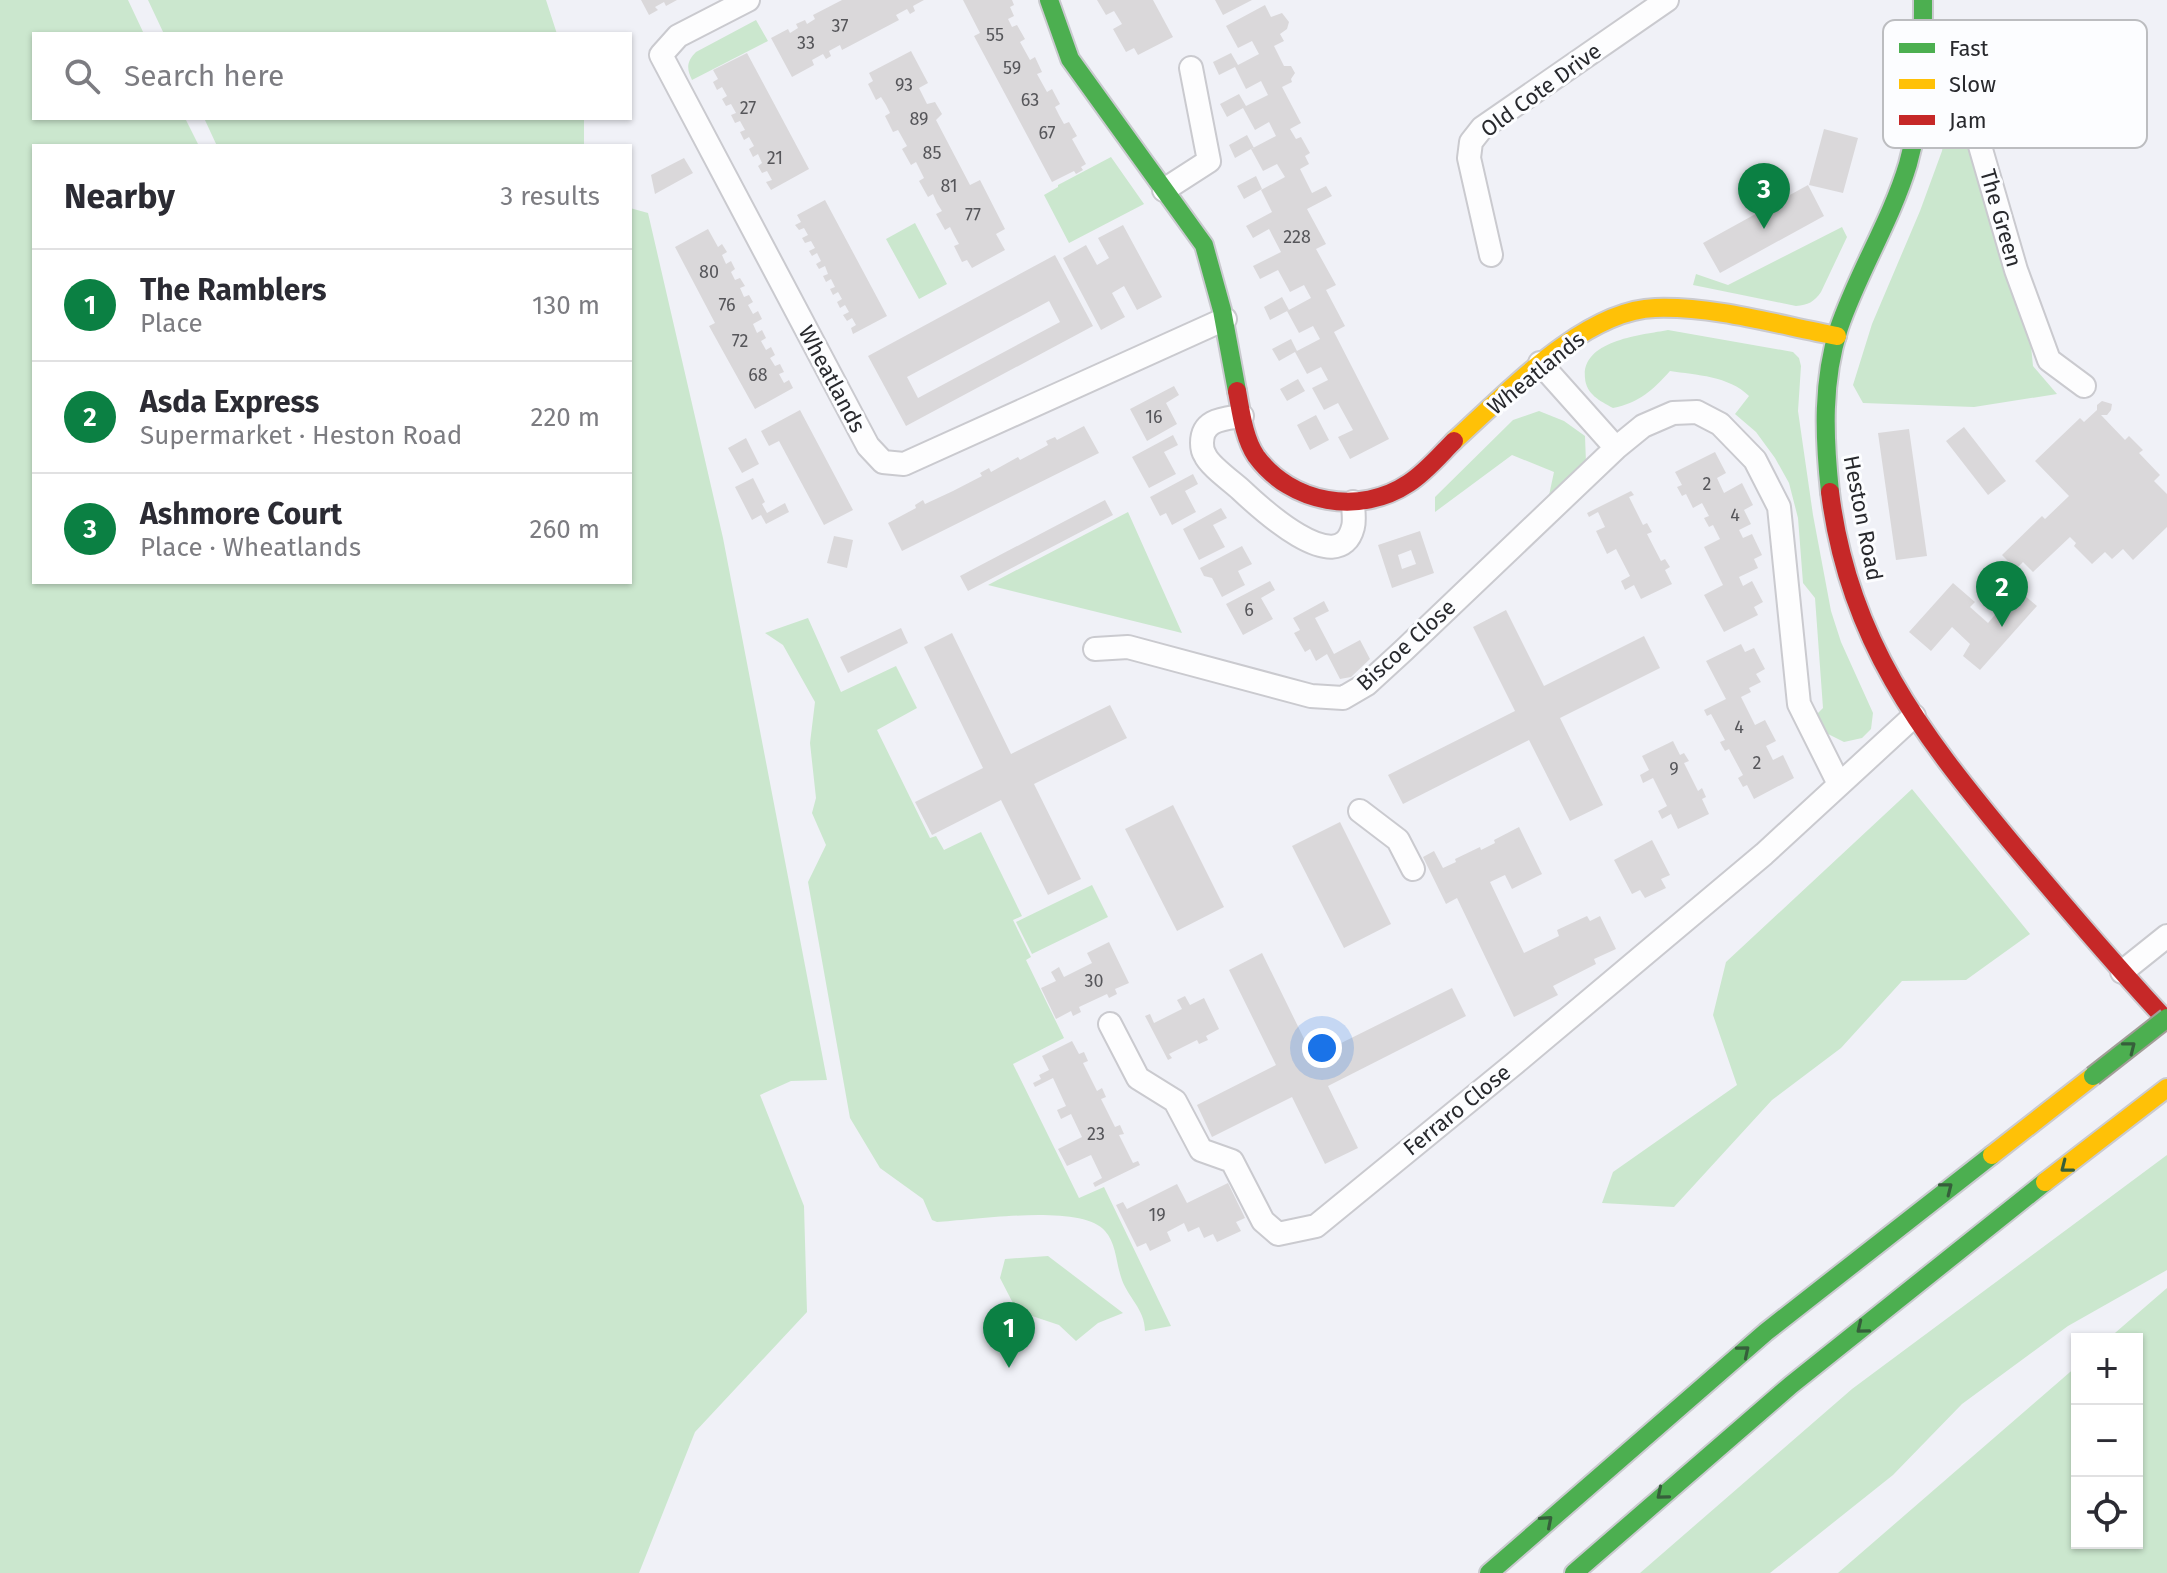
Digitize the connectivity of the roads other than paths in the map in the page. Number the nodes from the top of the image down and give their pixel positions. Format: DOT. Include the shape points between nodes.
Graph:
graph roads {
  1 [pos="748,0"];
  2 [pos="1049,0"];
  3 [pos="1667,0"];
  4 [pos="1191,68"];
  5 [pos="1911,148"];
  6 [pos="1981,148"];
  7 [pos="1164,190"];
  8 [pos="1491,255"];
  9 [pos="1225,319"];
  10 [pos="1837,336"];
  11 [pos="1540,363"];
  12 [pos="2084,386"];
  13 [pos="1242,416"];
  14 [pos="1616,448"];
  15 [pos="1353,502"];
  16 [pos="1095,649"];
  17 [pos="1914,716"];
  18 [pos="1839,784"];
  19 [pos="1360,811"];
  20 [pos="1413,869"];
  21 [pos="2167,936"];
  22 [pos="2122,972"];
  23 [pos="2167,1019"];
  24 [pos="1110,1024"];
  25 [pos="2167,1088"];
  26 [pos="1489,1573"];
  27 [pos="1574,1573"];
  1 -- 9 [label="street, Wheatlands" via="678,36 661,55 868,446 883,462 904,464"];
  2 -- 7 [label="main road, Wheatlands" via="1070,59"];
  3 -- 8 [label="street, Old Cote Drive" via="1482,128 1471,142 1469,158"];
  4 -- 7 [label="street" via="1209,161"];
  5 -- 10 [label="main road, Heston Road"];
  6 -- 12 [label="street, The Green" via="2049,360"];
  7 -- 9 [label="main road, Wheatlands" via="1204,245"];
  9 -- 13 [label="main road, Wheatlands"];
  10 -- 11 [label="main road, Wheatlands" via="1718,313 1652,308 1598,323"];
  10 -- 17 [label="main road, Heston Road" via="1825,440 1830,498 1849,580 1871,641"];
  11 -- 14 [label="street"];
  11 -- 15 [label="main road, Wheatlands" via="1409,483 1384,496"];
  13 -- 15 [label="main road, Wheatlands" via="1255,455 1280,482 1317,502"];
  13 -- 15 [label="street" via="1217,419 1206,428 1202,442 1205,456 1260,509 1323,547 1344,541 1353,528"];
  14 -- 16 [label="street, Biscoe Close" via="1367,684 1343,698 1311,696 1128,647"];
  14 -- 18 [label="street, Biscoe Close" via="1643,426 1673,413 1697,412 1720,424 1755,460 1779,507 1799,704"];
  17 -- 18 [label="street, Ferraro Close"];
  17 -- 22 [label="main road, Heston Road" via="1981,805"];
  18 -- 24 [label="street, Ferraro Close" via="1764,854 1316,1226 1278,1234 1263,1221 1232,1161 1201,1150 1175,1101 1138,1078"];
  19 -- 20 [label="street" via="1398,840"];
  21 -- 22 [label="street"];
  22 -- 23 [label="main road, Heston Road"];
  26 -- 23 [label="main road, one-way, bridge" via="1766,1332"];
  25 -- 27 [label="main road, one-way" via="1799,1379"];
}
